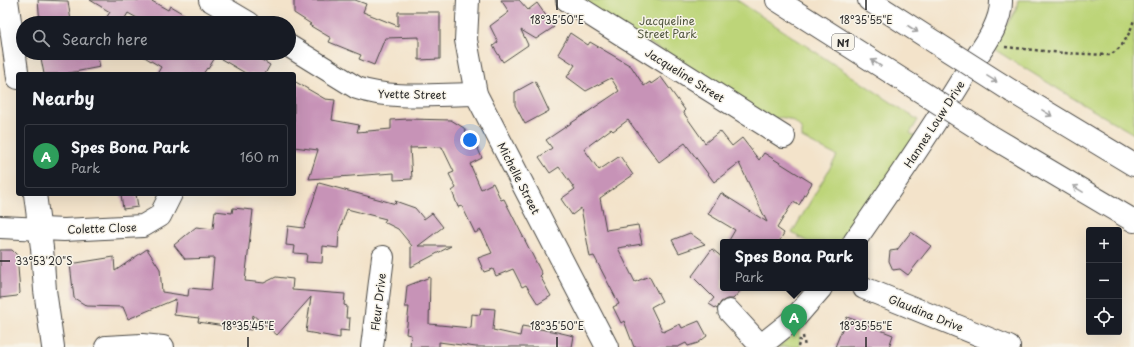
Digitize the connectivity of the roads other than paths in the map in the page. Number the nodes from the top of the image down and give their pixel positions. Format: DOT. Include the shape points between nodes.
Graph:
graph roads {
  1 [pos="7,0"];
  2 [pos="210,0"];
  3 [pos="468,0"];
  4 [pos="567,0"];
  5 [pos="777,0"];
  6 [pos="869,0"];
  7 [pos="1001,0"];
  8 [pos="237,16"];
  9 [pos="296,50"];
  10 [pos="17,72"];
  11 [pos="476,94"];
  12 [pos="784,137"];
  13 [pos="1134,165"];
  14 [pos="35,196"];
  15 [pos="170,196"];
  16 [pos="1134,221"];
  17 [pos="0,227"];
  18 [pos="40,229"];
  19 [pos="856,239"];
  20 [pos="383,257"];
  21 [pos="868,290"];
  22 [pos="818,291"];
  23 [pos="729,311"];
  24 [pos="53,347"];
  25 [pos="106,347"];
  26 [pos="164,347"];
  27 [pos="372,347"];
  28 [pos="607,347"];
  29 [pos="760,347"];
  30 [pos="1010,347"];
  1 -- 10 [label="main road"];
  2 -- 8 [label="main road"];
  3 -- 11 [label="main road, Michelle Street" via="466,40"];
  4 -- 12 [label="main road, Jacqueline Street"];
  16 -- 5 [label="main road, N1, one-way, bridge" via="987,134"];
  6 -- 13 [label="main road, one-way, bridge"];
  7 -- 19 [label="main road, Hannes Louw Drive" via="998,20 983,46 919,149"];
  9 -- 11 [label="main road, Yvette Street" via="357,88 370,93"];
  11 -- 28 [label="main road, Michelle Street"];
  14 -- 18 [label="main road"];
  15 -- 18 [label="main road, Colette Close" via="160,216 143,226"];
  17 -- 18 [label="main road, Colette Close"];
  18 -- 24 [label="main road"];
  20 -- 27 [label="main road, Fleur Drive"];
  21 -- 30 [label="main road, Glaudina Drive"];
  22 -- 29 [label="main road" via="794,319"];
  23 -- 29 [label="main road"];
  25 -- 26 [label="main road"];
}
